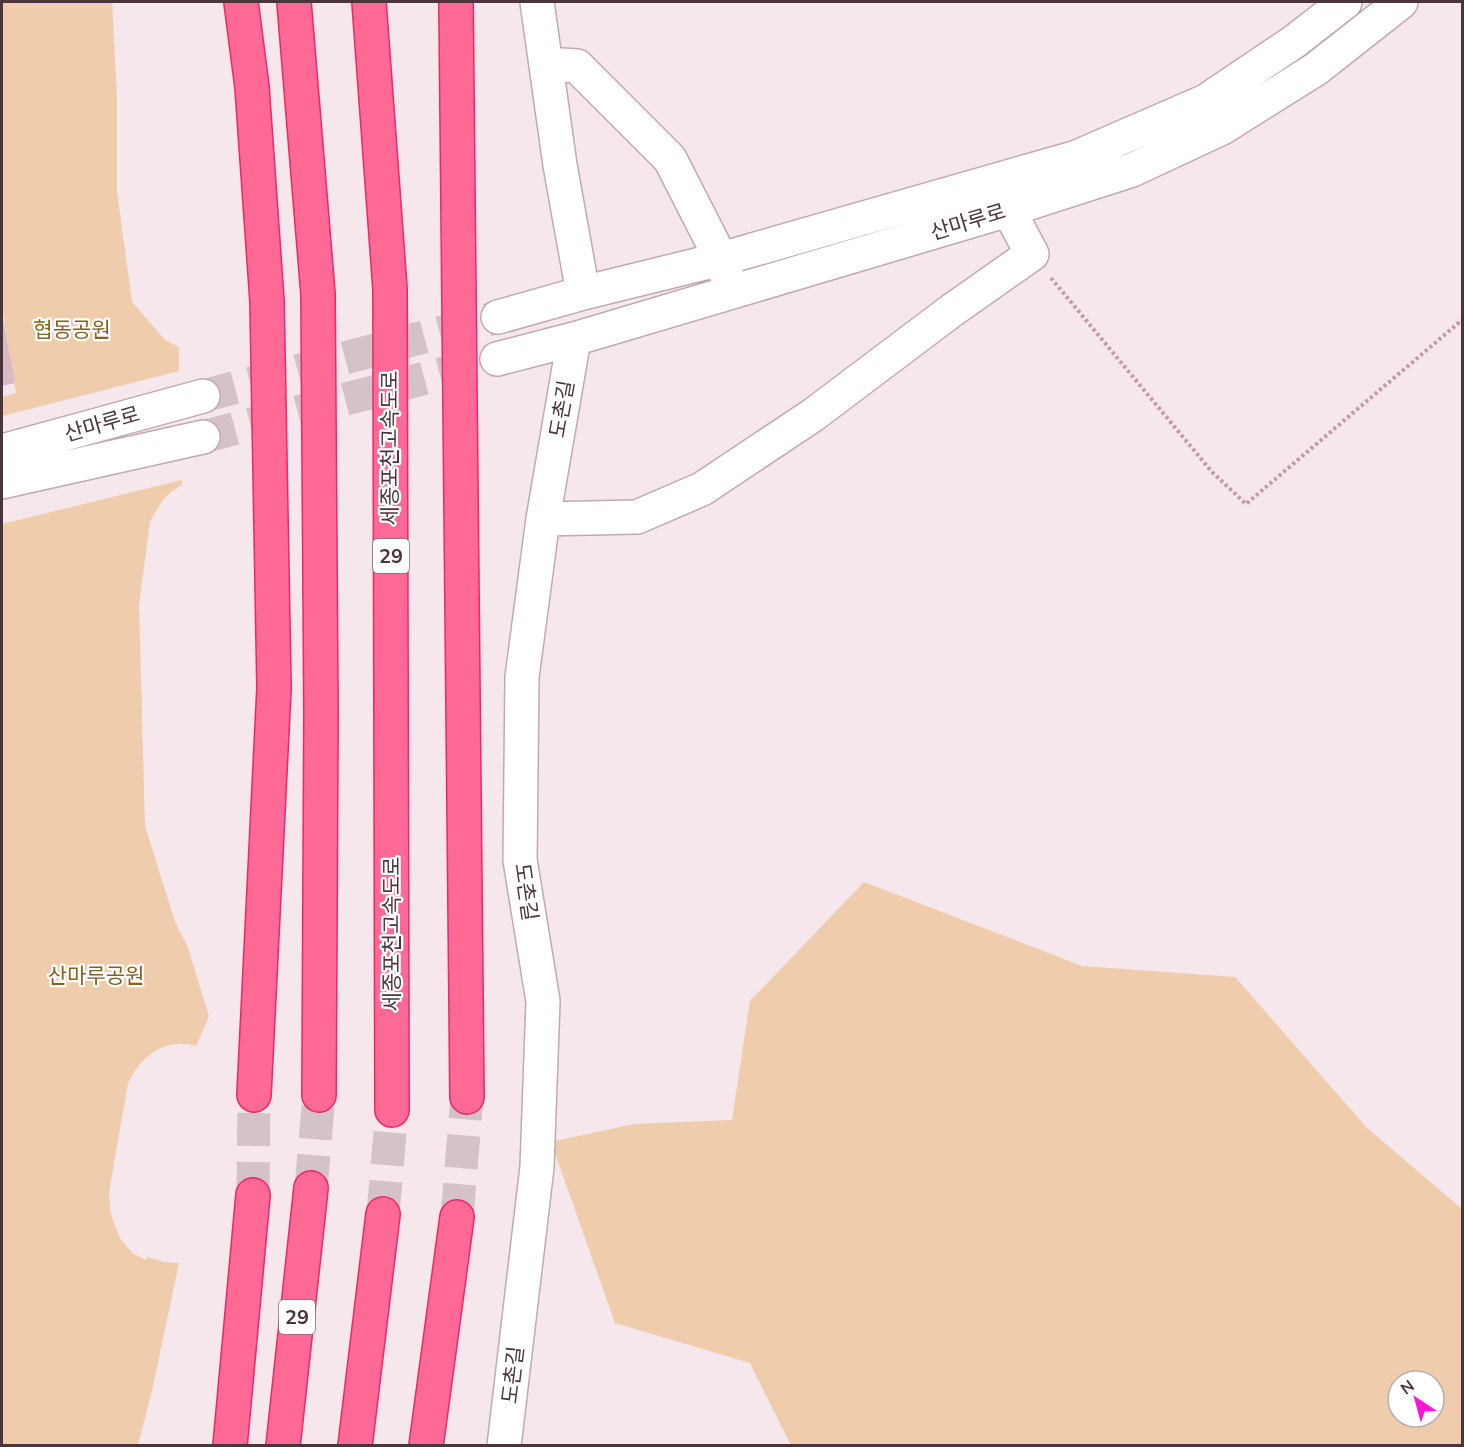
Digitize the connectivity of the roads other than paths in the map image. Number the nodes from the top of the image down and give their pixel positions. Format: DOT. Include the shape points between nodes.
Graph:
graph roads {
  1 [pos="242,2"];
  2 [pos="294,2"];
  3 [pos="369,2"];
  4 [pos="456,2"];
  5 [pos="537,2"];
  6 [pos="1345,2"];
  7 [pos="1401,2"];
  8 [pos="546,64"];
  9 [pos="993,180"];
  10 [pos="1008,210"];
  11 [pos="721,259"];
  12 [pos="732,292"];
  13 [pos="583,293"];
  14 [pos="498,317"];
  15 [pos="574,339"];
  16 [pos="497,359"];
  17 [pos="203,396"];
  18 [pos="203,437"];
  19 [pos="2,451"];
  20 [pos="2,482"];
  21 [pos="543,519"];
  22 [pos="254,1095"];
  23 [pos="319,1095"];
  24 [pos="467,1097"];
  25 [pos="392,1110"];
  26 [pos="310,1188"];
  27 [pos="253,1195"];
  28 [pos="383,1214"];
  29 [pos="457,1217"];
  30 [pos="230,1446"];
  31 [pos="283,1446"];
  32 [pos="356,1446"];
  33 [pos="426,1446"];
  34 [pos="504,1446"];
  1 -- 22 [label="highway" via="267,301 274,688"];
  2 -- 23 [label="highway" via="318,294"];
  3 -- 25 [label="highway, 세종포천고속도로 / 29" via="390,289"];
  4 -- 24 [label="highway"];
  5 -- 8 [label="street"];
  6 -- 9 [label="street, 산마루로" via="1206,101 1077,157"];
  7 -- 10 [label="street, 산마루로" via="1316,69 1222,128 1132,170"];
  8 -- 11 [label="street" via="577,66 670,159"];
  8 -- 13 [label="street"];
  9 -- 10 [label="street"];
  9 -- 11 [label="street, 산마루로"];
  10 -- 12 [label="street, 산마루로"];
  10 -- 21 [label="street" via="1032,254 813,415 702,489 637,517"];
  11 -- 12 [label="street"];
  11 -- 13 [label="street, 산마루로"];
  12 -- 15 [label="street, 산마루로"];
  13 -- 14 [label="street, 산마루로"];
  15 -- 16 [label="street, 산마루로"];
  15 -- 21 [label="street, 도촌길"];
  17 -- 19 [label="street, 산마루로"];
  18 -- 20 [label="street, 산마루로"];
  21 -- 34 [label="street, 도촌길" via="522,677 520,848 543,1001 537,1167"];
  26 -- 31 [label="highway, 29"];
  27 -- 30 [label="highway"];
  28 -- 32 [label="highway"];
  29 -- 33 [label="highway"];
}
